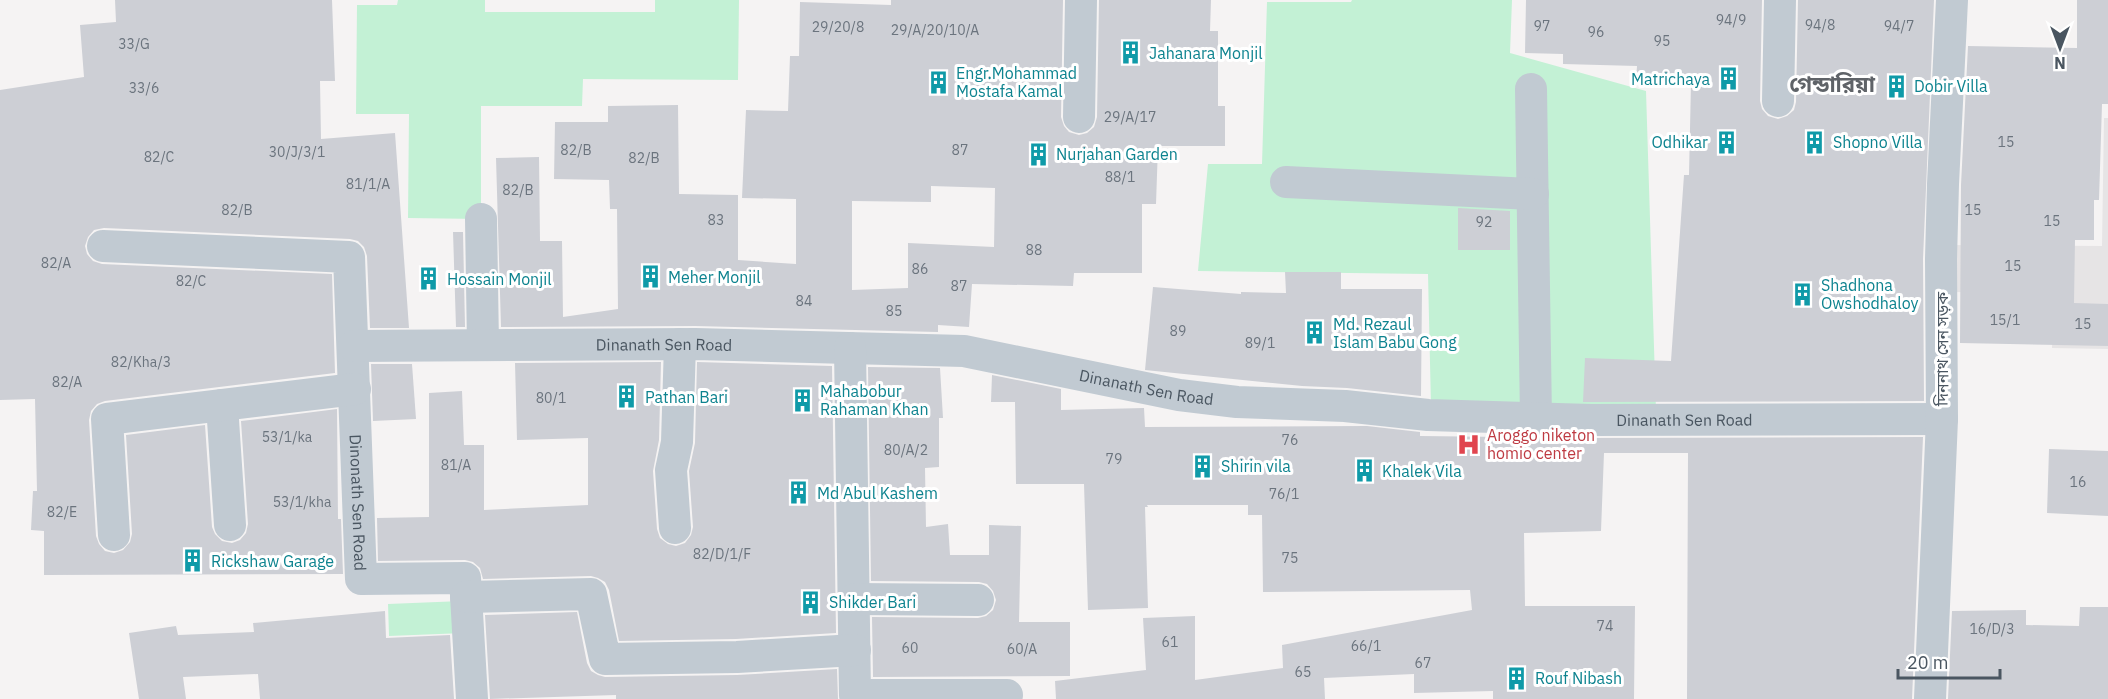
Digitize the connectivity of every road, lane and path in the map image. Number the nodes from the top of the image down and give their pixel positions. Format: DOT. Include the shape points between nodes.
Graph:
graph roads {
  1 [pos="1081,0"];
  2 [pos="1780,0"];
  3 [pos="1952,0"];
  4 [pos="1531,89"];
  5 [pos="1778,100"];
  6 [pos="1079,117"];
  7 [pos="1286,182"];
  8 [pos="1533,194"];
  9 [pos="481,219"];
  10 [pos="103,246"];
  11 [pos="680,344"];
  12 [pos="483,345"];
  13 [pos="354,346"];
  14 [pos="850,348"];
  15 [pos="355,389"];
  16 [pos="222,405"];
  17 [pos="1536,419"];
  18 [pos="1942,419"];
  19 [pos="230,525"];
  20 [pos="675,528"];
  21 [pos="114,535"];
  22 [pos="466,597"];
  23 [pos="855,599"];
  24 [pos="978,600"];
  25 [pos="855,650"];
  26 [pos="472,699"];
  27 [pos="1006,699"];
  28 [pos="1930,699"];
  1 -- 6 [label="street"];
  2 -- 5 [label="street"];
  3 -- 18 [label="street, দিননাথ সেন সড়ক" via="1941,259"];
  4 -- 8 [label="street"];
  7 -- 8 [label="street"];
  8 -- 17 [label="street"];
  9 -- 12 [label="street"];
  10 -- 13 [label="street, Dinonath Sen Road" via="349,257"];
  11 -- 12 [label="street, Dinanath Sen Road"];
  11 -- 14 [label="street, Dinanath Sen Road"];
  11 -- 20 [label="street" via="671,470"];
  12 -- 13 [label="street, Dinanath Sen Road"];
  13 -- 15 [label="street, Dinonath Sen Road"];
  14 -- 17 [label="street, Dinanath Sen Road" via="964,351 1179,395 1237,402"];
  14 -- 23 [label="street"];
  15 -- 16 [label="street"];
  15 -- 22 [label="street, Dinonath Sen Road" via="361,579 465,578"];
  16 -- 19 [label="street"];
  16 -- 21 [label="street" via="107,419"];
  17 -- 18 [label="street, Dinanath Sen Road"];
  18 -- 28 [label="street, দিননাথ সেন সড়ক"];
  22 -- 25 [label="street" via="591,594 605,658 737,657"];
  22 -- 26 [label="street, Dinonath Sen Road"];
  23 -- 24 [label="street"];
  23 -- 25 [label="street"];
  25 -- 27 [label="street" via="855,695 1006,695"];
}
